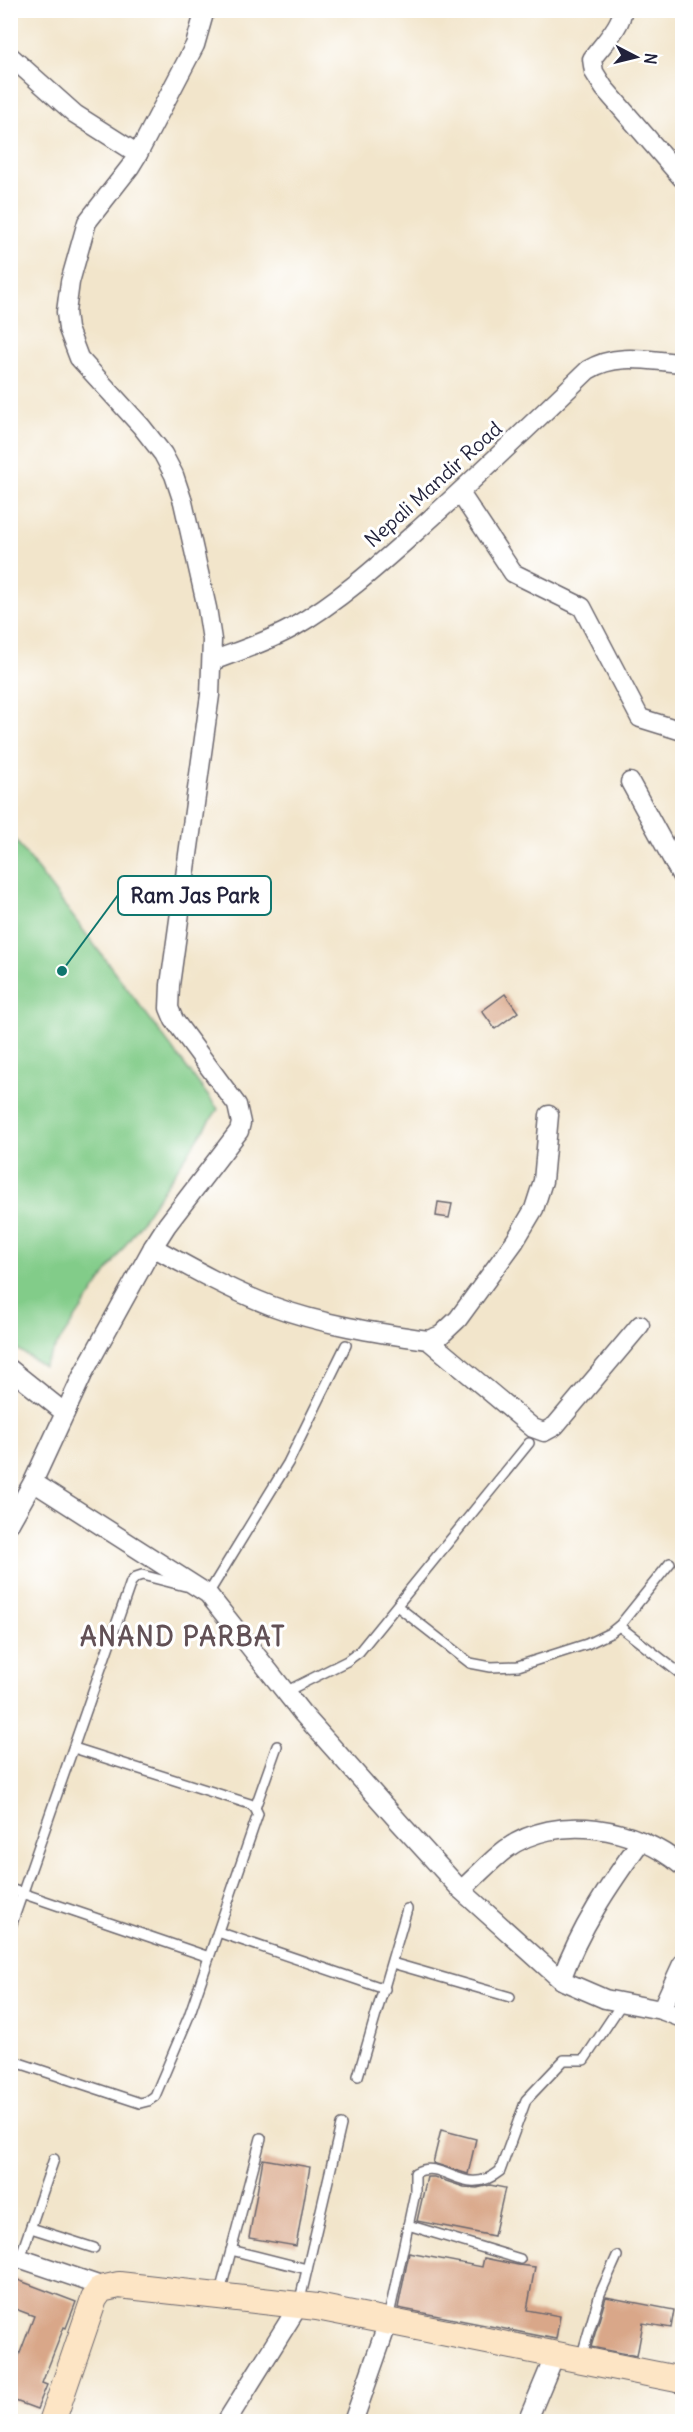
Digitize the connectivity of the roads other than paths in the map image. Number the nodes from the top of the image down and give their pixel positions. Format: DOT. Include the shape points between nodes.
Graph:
graph roads {
  1 [pos="205,10"];
  2 [pos="622,10"];
  3 [pos="10,56"];
  4 [pos="138,154"];
  5 [pos="682,178"];
  6 [pos="682,363"];
  7 [pos="459,493"];
  8 [pos="212,662"];
  9 [pos="682,731"];
  10 [pos="630,782"];
  11 [pos="682,841"];
  12 [pos="678,870"];
  13 [pos="549,1115"];
  14 [pos="153,1247"];
  15 [pos="640,1325"];
  16 [pos="428,1340"];
  17 [pos="346,1345"];
  18 [pos="10,1369"];
  19 [pos="65,1413"];
  20 [pos="529,1443"];
  21 [pos="33,1482"];
  22 [pos="13,1512"];
  23 [pos="670,1563"];
  24 [pos="205,1592"];
  25 [pos="397,1605"];
  26 [pos="619,1626"];
  27 [pos="682,1675"];
  28 [pos="285,1692"];
  29 [pos="277,1746"];
  30 [pos="74,1748"];
  31 [pos="255,1808"];
  32 [pos="641,1841"];
  33 [pos="682,1866"];
  34 [pos="10,1889"];
  35 [pos="461,1890"];
  36 [pos="24,1893"];
  37 [pos="407,1909"];
  38 [pos="10,1929"];
  39 [pos="218,1932"];
  40 [pos="209,1957"];
  41 [pos="392,1964"];
  42 [pos="682,1964"];
  43 [pos="561,1980"];
  44 [pos="385,1989"];
  45 [pos="510,1997"];
  46 [pos="622,2003"];
  47 [pos="661,2010"];
  48 [pos="682,2018"];
  49 [pos="10,2060"];
  50 [pos="358,2076"];
  51 [pos="341,2126"];
  52 [pos="261,2139"];
  53 [pos="54,2159"];
  54 [pos="408,2225"];
  55 [pos="31,2228"];
  56 [pos="94,2248"];
  57 [pos="231,2250"];
  58 [pos="15,2256"];
  59 [pos="617,2256"];
  60 [pos="520,2259"];
  61 [pos="307,2270"];
  62 [pos="104,2287"];
  63 [pos="219,2296"];
  64 [pos="299,2305"];
  65 [pos="388,2322"];
  66 [pos="555,2355"];
  67 [pos="580,2360"];
  68 [pos="682,2380"];
  69 [pos="52,2421"];
  70 [pos="226,2421"];
  71 [pos="353,2421"];
  72 [pos="527,2421"];
  1 -- 4 [label="street" via="195,45"];
  2 -- 5 [label="street" via="619,24 592,59 594,72"];
  3 -- 4 [label="street" via="75,114"];
  4 -- 8 [label="street" via="87,222 70,282 68,329 79,358 164,454 174,475 199,566"];
  6 -- 7 [label="street, Nepali Mandir Road" via="602,361"];
  7 -- 8 [label="street, Nepali Mandir Road" via="321,610 267,640"];
  7 -- 9 [label="street" via="513,573 582,607 640,718"];
  8 -- 14 [label="street" via="169,1008 237,1105 241,1122 239,1131"];
  10 -- 12 [label="street"];
  11 -- 12 [label="street"];
  13 -- 16 [label="street" via="543,1181 534,1209 458,1319 441,1335"];
  14 -- 16 [label="street" via="272,1306 322,1322"];
  14 -- 19 [label="street"];
  15 -- 16 [label="street" via="555,1426 544,1432 533,1428"];
  17 -- 24 [label="lane" via="288,1463"];
  18 -- 19 [label="street"];
  19 -- 21 [label="street"];
  20 -- 25 [label="lane"];
  21 -- 22 [label="street"];
  21 -- 24 [label="street"];
  23 -- 26 [label="lane"];
  24 -- 28 [label="street"];
  24 -- 30 [label="lane" via="142,1575 131,1582"];
  25 -- 26 [label="lane" via="470,1663 491,1667 518,1666 587,1644"];
  25 -- 28 [label="lane" via="359,1652"];
  26 -- 27 [label="lane"];
  28 -- 35 [label="street"];
  29 -- 31 [label="lane"];
  30 -- 31 [label="lane"];
  30 -- 36 [label="lane"];
  31 -- 39 [label="lane" via="258,1814"];
  32 -- 33 [label="street"];
  32 -- 35 [label="street" via="607,1830 563,1829 542,1833 506,1849"];
  32 -- 43 [label="street" via="598,1902 572,1949"];
  34 -- 36 [label="lane"];
  35 -- 43 [label="street"];
  36 -- 38 [label="lane"];
  36 -- 40 [label="lane"];
  37 -- 41 [label="lane"];
  39 -- 40 [label="lane"];
  39 -- 44 [label="lane"];
  40 -- 49 [label="lane" via="163,2079 148,2102 140,2103"];
  41 -- 44 [label="lane"];
  41 -- 45 [label="lane"];
  42 -- 47 [label="street"];
  43 -- 46 [label="street" via="605,2000"];
  44 -- 50 [label="lane"];
  46 -- 47 [label="street"];
  46 -- 54 [label="lane" via="584,2060 564,2060 526,2100 500,2171 478,2182 429,2169 415,2173"];
  47 -- 48 [label="street"];
  51 -- 61 [label="lane"];
  52 -- 57 [label="lane"];
  53 -- 55 [label="lane"];
  54 -- 60 [label="lane"];
  54 -- 65 [label="lane"];
  55 -- 56 [label="lane"];
  55 -- 58 [label="lane"];
  57 -- 61 [label="lane"];
  57 -- 63 [label="lane"];
  58 -- 62 [label="street"];
  59 -- 67 [label="lane" via="600,2294"];
  61 -- 64 [label="lane"];
  62 -- 63 [label="street" via="119,2285"];
  62 -- 69 [label="street" via="94,2299"];
  63 -- 64 [label="street"];
  64 -- 65 [label="street"];
  64 -- 70 [label="street"];
  65 -- 66 [label="street"];
  65 -- 71 [label="street"];
  66 -- 67 [label="street"];
  66 -- 72 [label="street"];
  67 -- 68 [label="street"];
}
